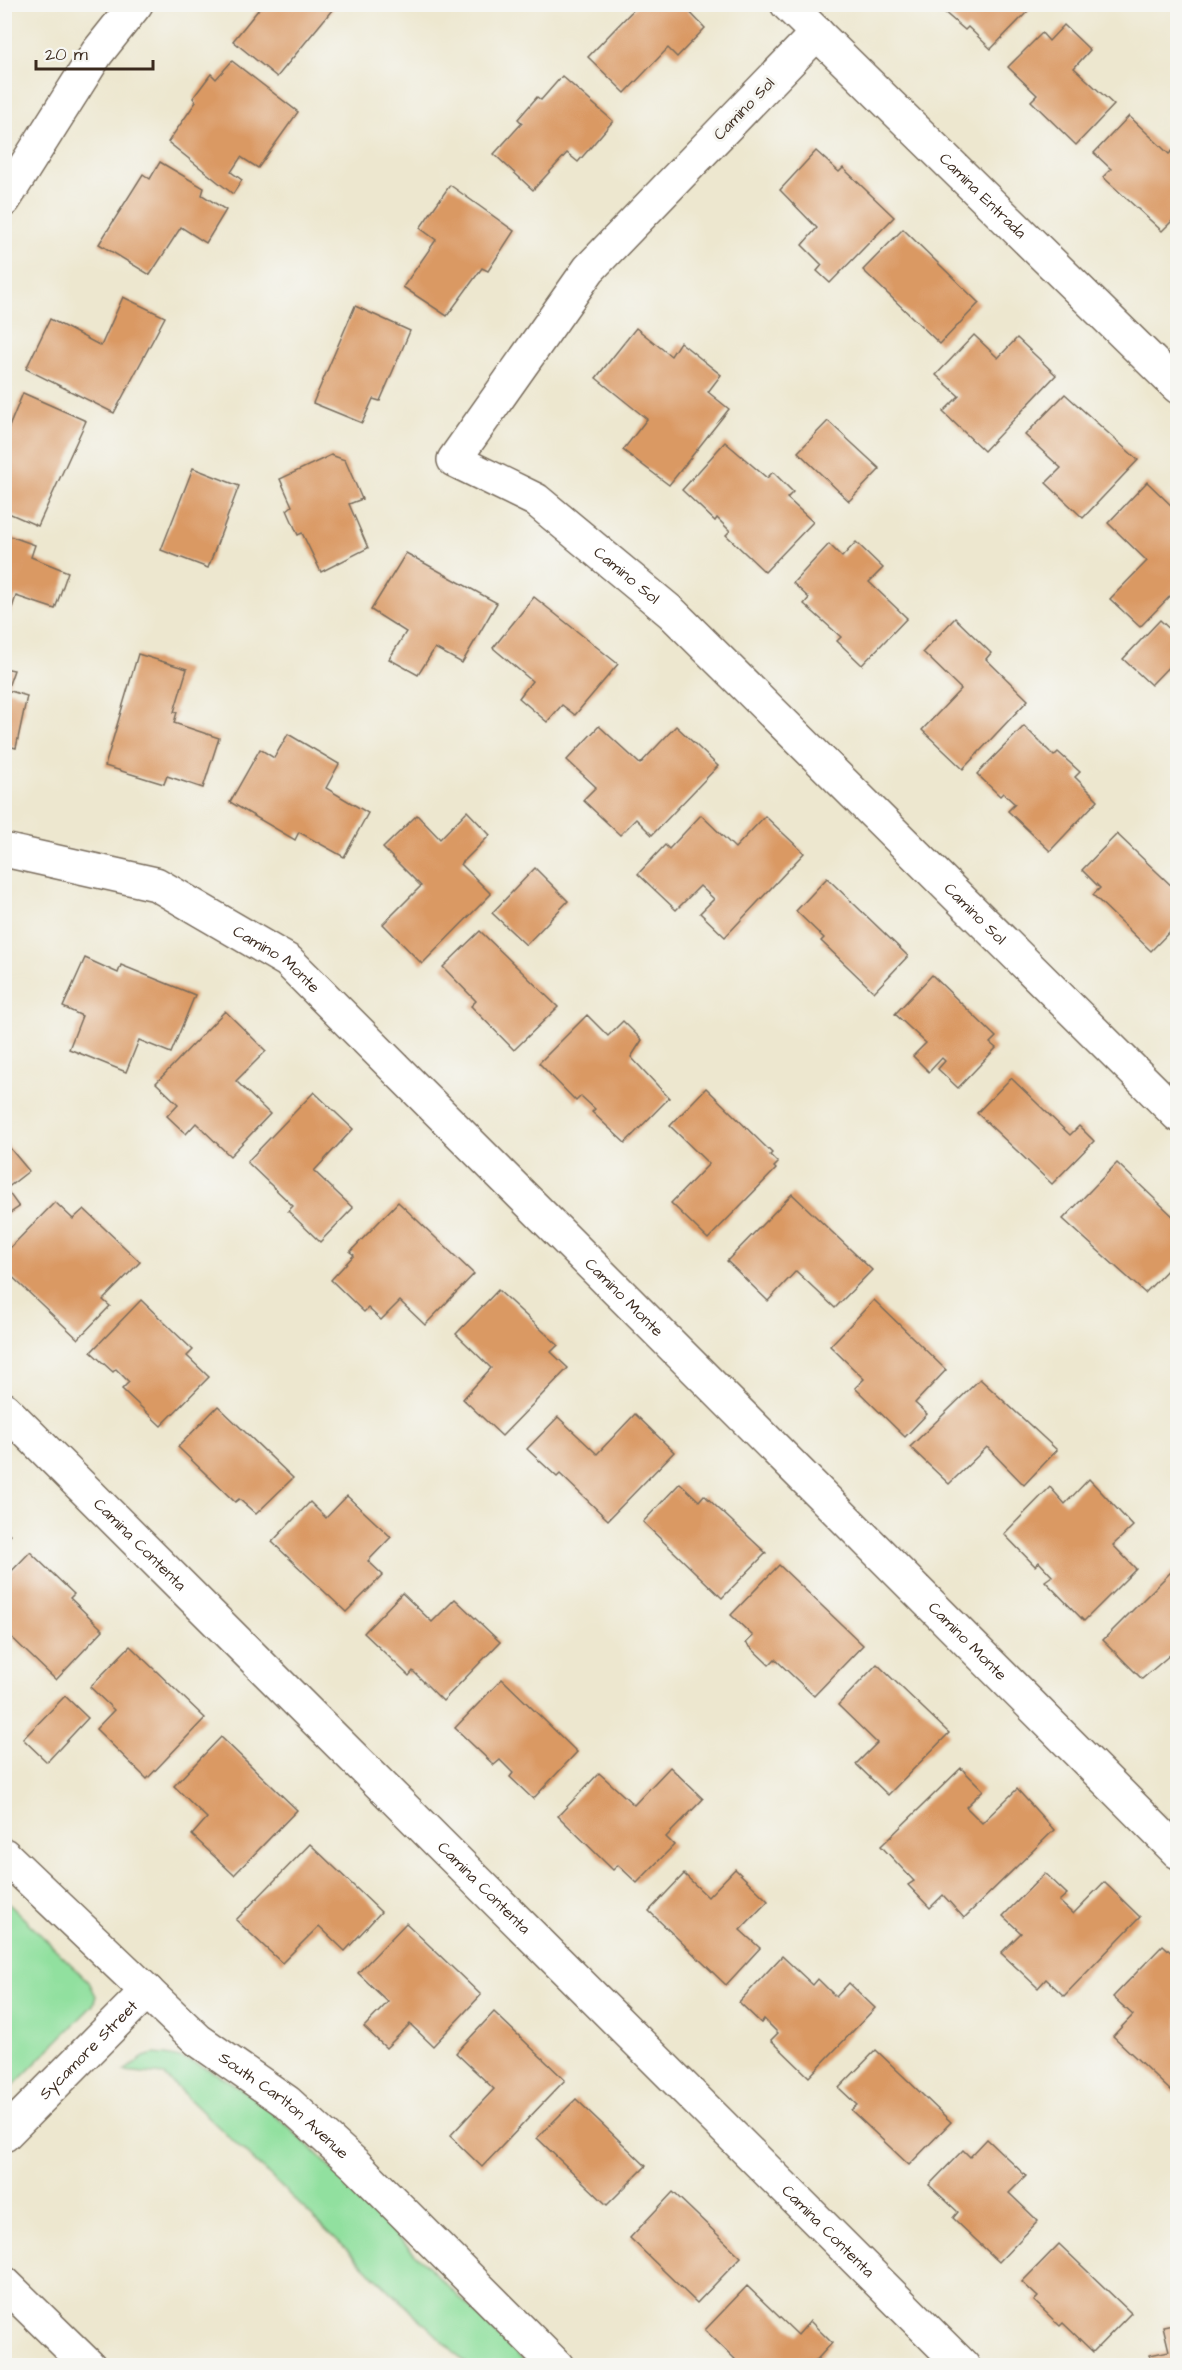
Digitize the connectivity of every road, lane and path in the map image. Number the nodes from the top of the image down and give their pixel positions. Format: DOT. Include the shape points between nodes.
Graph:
graph roads {
  1 [pos="136,4"];
  2 [pos="788,4"];
  3 [pos="817,33"];
  4 [pos="4,200"];
  5 [pos="1178,387"];
  6 [pos="4,850"];
  7 [pos="1178,1115"];
  8 [pos="4,1409"];
  9 [pos="1178,1852"];
  10 [pos="4,1855"];
  11 [pos="147,1991"];
  12 [pos="4,2135"];
  13 [pos="4,2283"];
  14 [pos="89,2366"];
  15 [pos="557,2366"];
  16 [pos="963,2366"];
  1 -- 4 [label="street" via="97,53"];
  2 -- 3 [label="street, Camina Entrada"];
  3 -- 5 [label="street, Camina Entrada"];
  3 -- 7 [label="street, Camino Sol" via="589,269 454,460 536,500 672,613"];
  6 -- 9 [label="street, Camino Monte" via="156,884 288,961"];
  8 -- 16 [label="street, Camina Contenta"];
  10 -- 11 [label="street, South Carlton Avenue"];
  11 -- 12 [label="street, Sycamore Street"];
  11 -- 15 [label="street, South Carlton Avenue" via="198,2040 287,2102 356,2165"];
  13 -- 14 [label="street"];
}
